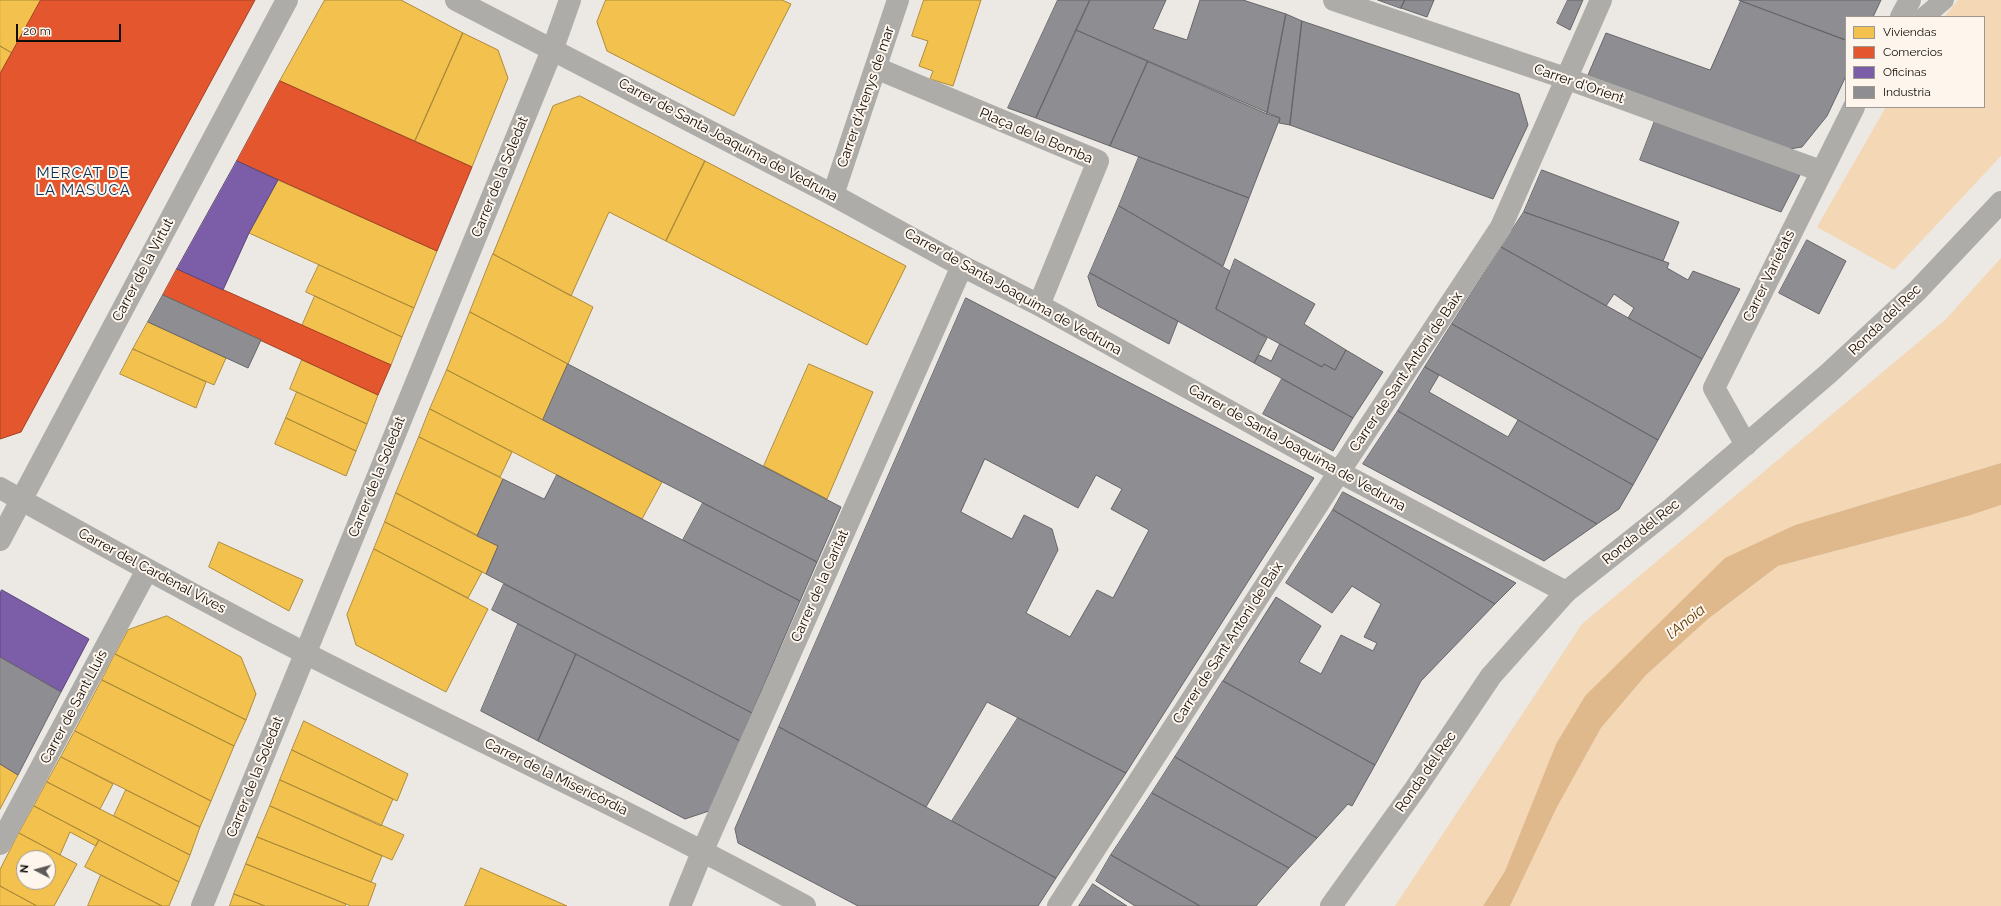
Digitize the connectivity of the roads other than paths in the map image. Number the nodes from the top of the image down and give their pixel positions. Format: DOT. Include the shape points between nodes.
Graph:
graph roads {
  1 [pos="287,0"];
  2 [pos="456,0"];
  3 [pos="570,0"];
  4 [pos="898,0"];
  5 [pos="1334,0"];
  6 [pos="1601,0"];
  7 [pos="1910,0"];
  8 [pos="1944,0"];
  9 [pos="1902,16"];
  10 [pos="1925,16"];
  11 [pos="553,48"];
  12 [pos="876,68"];
  13 [pos="1565,78"];
  14 [pos="1854,108"];
  15 [pos="1822,171"];
  16 [pos="833,195"];
  17 [pos="2001,202"];
  18 [pos="962,266"];
  19 [pos="1039,305"];
  20 [pos="1746,445"];
  21 [pos="1338,472"];
  22 [pos="0,488"];
  23 [pos="21,499"];
  24 [pos="0,540"];
  25 [pos="147,570"];
  26 [pos="1566,592"];
  27 [pos="305,653"];
  28 [pos="0,844"];
  29 [pos="703,850"];
  30 [pos="202,906"];
  31 [pos="680,906"];
  32 [pos="805,906"];
  33 [pos="1058,906"];
  34 [pos="1331,906"];
  1 -- 23 [label="street, Carrer de la Virtut"];
  2 -- 11 [label="street, Carrer de Santa Joaquima de Vedruna"];
  3 -- 11 [label="street, Carrer de la Soledat"];
  4 -- 12 [label="street, Carrer d'Arenys de mar"];
  5 -- 13 [label="street, Carrer d'Orient"];
  6 -- 13 [label="street, Carrer de Sant Antoni de Baix"];
  7 -- 9 [label="street"];
  8 -- 10 [label="lane"];
  11 -- 16 [label="street, Carrer de Santa Joaquima de Vedruna"];
  11 -- 27 [label="street, Carrer de la Soledat"];
  12 -- 16 [label="street, Carrer d'Arenys de mar"];
  12 -- 19 [label="street, Plaça de la Bomba" via="1098,161"];
  13 -- 15 [label="street, Carrer d'Orient"];
  13 -- 21 [label="street, Carrer de Sant Antoni de Baix" via="1501,227"];
  14 -- 15 [label="street, Carrer Varietats"];
  15 -- 20 [label="street, Carrer Varietats" via="1714,388"];
  16 -- 18 [label="street, Carrer de Santa Joaquima de Vedruna"];
  17 -- 20 [label="street, Ronda del Rec" via="1917,290 1830,373"];
  18 -- 19 [label="street, Carrer de Santa Joaquima de Vedruna"];
  18 -- 29 [label="street, Carrer de la Caritat"];
  19 -- 21 [label="street, Carrer de Santa Joaquima de Vedruna"];
  20 -- 26 [label="street, Ronda del Rec"];
  21 -- 26 [label="street, Carrer de Santa Joaquima de Vedruna"];
  21 -- 33 [label="street, Carrer de Sant Antoni de Baix"];
  22 -- 23 [label="street, Carrer del Cardenal Vives"];
  23 -- 24 [label="street, Carrer de la Virtut"];
  23 -- 25 [label="street, Carrer del Cardenal Vives"];
  25 -- 27 [label="street, Carrer del Cardenal Vives"];
  25 -- 28 [label="street, Carrer de Sant Lluís"];
  26 -- 34 [label="street, Ronda del Rec" via="1491,676 1415,789"];
  27 -- 29 [label="street, Carrer de la Misericòrdia"];
  27 -- 30 [label="street, Carrer de la Soledat"];
  29 -- 31 [label="street, Carrer de la Caritat"];
  29 -- 32 [label="street, Carrer de la Misericòrdia"];
}
